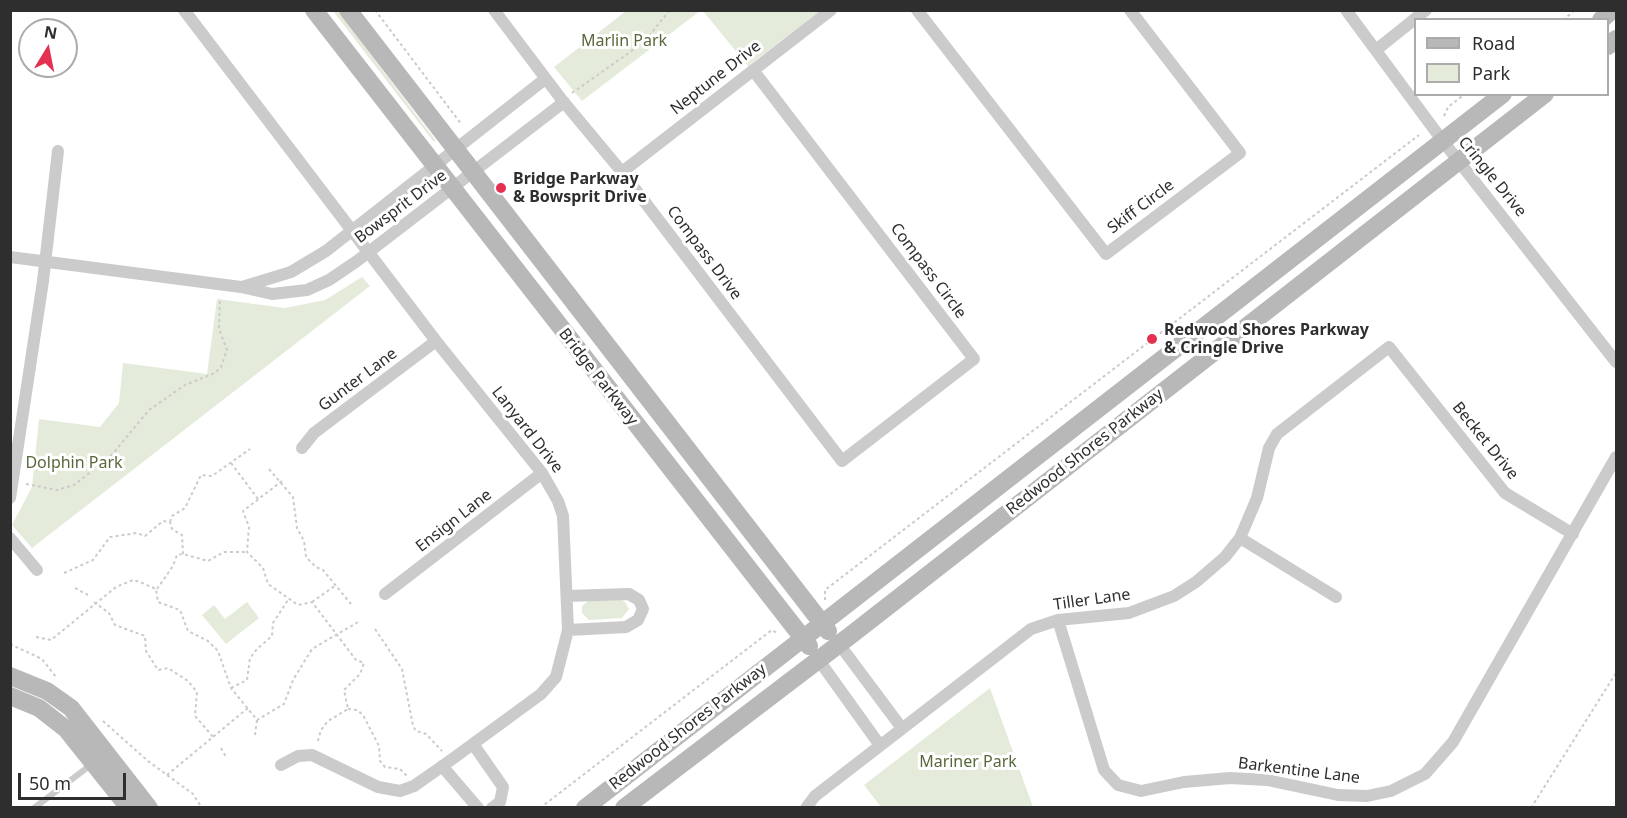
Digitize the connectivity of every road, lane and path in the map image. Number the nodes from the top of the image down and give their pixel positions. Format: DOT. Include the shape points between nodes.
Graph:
graph roads {
  1 [pos="184,10"];
  2 [pos="314,10"];
  3 [pos="348,10"];
  4 [pos="375,10"];
  5 [pos="494,10"];
  6 [pos="670,10"];
  7 [pos="831,10"];
  8 [pos="917,10"];
  9 [pos="1130,10"];
  10 [pos="1346,10"];
  11 [pos="1414,20"];
  12 [pos="1376,50"];
  13 [pos="753,70"];
  14 [pos="545,79"];
  15 [pos="1462,96"];
  16 [pos="1500,96"];
  17 [pos="1542,96"];
  18 [pos="563,101"];
  19 [pos="1444,116"];
  20 [pos="462,125"];
  21 [pos="1419,135"];
  22 [pos="1442,140"];
  23 [pos="456,149"];
  24 [pos="58,150"];
  25 [pos="1459,161"];
  26 [pos="435,165"];
  27 [pos="622,172"];
  28 [pos="472,173"];
  29 [pos="452,189"];
  30 [pos="353,230"];
  31 [pos="370,252"];
  32 [pos="10,257"];
  33 [pos="45,262"];
  34 [pos="221,286"];
  35 [pos="241,287"];
  36 [pos="436,341"];
  37 [pos="1389,347"];
  38 [pos="1617,362"];
  39 [pos="302,448"];
  40 [pos="250,449"];
  41 [pos="1617,457"];
  42 [pos="842,461"];
  43 [pos="231,463"];
  44 [pos="268,469"];
  45 [pos="542,473"];
  46 [pos="282,481"];
  47 [pos="15,482"];
  48 [pos="10,498"];
  49 [pos="259,500"];
  50 [pos="170,522"];
  51 [pos="1573,534"];
  52 [pos="10,538"];
  53 [pos="1240,538"];
  54 [pos="247,552"];
  55 [pos="183,554"];
  56 [pos="37,570"];
  57 [pos="64,573"];
  58 [pos="336,585"];
  59 [pos="75,588"];
  60 [pos="156,589"];
  61 [pos="385,594"];
  62 [pos="88,595"];
  63 [pos="567,597"];
  64 [pos="1336,597"];
  65 [pos="288,600"];
  66 [pos="825,600"];
  67 [pos="312,602"];
  68 [pos="95,604"];
  69 [pos="351,604"];
  70 [pos="1059,620"];
  71 [pos="358,622"];
  72 [pos="821,622"];
  73 [pos="375,629"];
  74 [pos="568,630"];
  75 [pos="779,634"];
  76 [pos="336,635"];
  77 [pos="36,637"];
  78 [pos="803,637"];
  79 [pos="10,644"];
  80 [pos="839,644"];
  81 [pos="818,659"];
  82 [pos="1617,673"];
  83 [pos="10,676"];
  84 [pos="60,683"];
  85 [pos="231,688"];
  86 [pos="10,696"];
  87 [pos="248,708"];
  88 [pos="348,709"];
  89 [pos="96,715"];
  90 [pos="257,720"];
  91 [pos="902,727"];
  92 [pos="255,735"];
  93 [pos="213,737"];
  94 [pos="473,744"];
  95 [pos="879,744"];
  96 [pos="221,748"];
  97 [pos="315,756"];
  98 [pos="101,757"];
  99 [pos="226,757"];
  100 [pos="446,763"];
  101 [pos="281,765"];
  102 [pos="167,775"];
  103 [pos="414,786"];
  104 [pos="34,807"];
  105 [pos="129,807"];
  106 [pos="149,807"];
  107 [pos="202,807"];
  108 [pos="478,807"];
  109 [pos="496,807"];
  110 [pos="540,807"];
  111 [pos="585,807"];
  112 [pos="624,807"];
  113 [pos="806,807"];
  114 [pos="1531,807"];
  1 -- 30 [label="street, Lanyard Drive"];
  2 -- 26 [label="main road, Bridge Parkway"];
  3 -- 23 [label="main road, Bridge Parkway"];
  4 -- 20 [label="path"];
  5 -- 14 [label="street, Compass Drive"];
  6 -- 18 [label="path" via="644,43"];
  7 -- 13 [label="street, Neptune Drive"];
  8 -- 9 [label="street, Skiff Circle" via="1106,254 1240,153"];
  10 -- 12 [label="street, Cringle Drive"];
  11 -- 12 [label="street"];
  12 -- 22 [label="street, Cringle Drive"];
  13 -- 27 [label="street, Neptune Drive"];
  13 -- 42 [label="street, Compass Circle" via="974,360"];
  14 -- 18 [label="street, Compass Drive"];
  14 -- 23 [label="street, Bowsprit Drive"];
  15 -- 19 [label="path" via="1448,107"];
  16 -- 22 [label="main road, Redwood Shores Parkway"];
  17 -- 25 [label="main road, Redwood Shores Parkway"];
  18 -- 27 [label="street, Compass Drive"];
  18 -- 28 [label="street, Bowsprit Drive"];
  21 -- 66 [label="path" via="825,590"];
  22 -- 25 [label="street, Cringle Drive"];
  22 -- 72 [label="main road, Redwood Shores Parkway"];
  23 -- 26 [label="street, Bowsprit Drive"];
  23 -- 28 [label="main road, Bridge Parkway"];
  24 -- 33 [label="street"];
  25 -- 38 [label="street, Cringle Drive"];
  25 -- 80 [label="main road, Redwood Shores Parkway"];
  26 -- 29 [label="main road, Bridge Parkway"];
  26 -- 30 [label="street, Bowsprit Drive"];
  27 -- 42 [label="street, Compass Drive"];
  28 -- 29 [label="street, Bowsprit Drive"];
  28 -- 72 [label="main road, Bridge Parkway"];
  29 -- 31 [label="street, Bowsprit Drive"];
  29 -- 78 [label="main road, Bridge Parkway"];
  30 -- 31 [label="street, Lanyard Drive"];
  30 -- 35 [label="street, Bowsprit Drive" via="303,266"];
  31 -- 35 [label="street, Bowsprit Drive" via="307,290 279,295"];
  31 -- 36 [label="street, Lanyard Drive"];
  32 -- 33 [label="street, Bowsprit Drive"];
  33 -- 34 [label="street, Bowsprit Drive"];
  33 -- 47 [label="street"];
  34 -- 35 [label="street, Bowsprit Drive"];
  34 -- 47 [label="path" via="219,328 227,350 225,360 214,373 185,385 148,410 110,457 74,485 57,490"];
  36 -- 39 [label="street, Gunter Lane" via="314,433"];
  36 -- 45 [label="street, Lanyard Drive"];
  37 -- 51 [label="street, Becket Drive" via="1505,493"];
  37 -- 53 [label="street, Tiller Lane" via="1277,434"];
  40 -- 43 [label="path"];
  41 -- 51 [label="street, Barkentine Lane"];
  43 -- 49 [label="path"];
  43 -- 50 [label="path" via="212,476 201,475 185,508 172,516"];
  44 -- 46 [label="path"];
  45 -- 61 [label="street, Ensign Lane"];
  45 -- 63 [label="street, Lanyard Drive" via="562,511"];
  46 -- 49 [label="path"];
  46 -- 58 [label="path" via="293,497 306,557"];
  47 -- 48 [label="street"];
  49 -- 54 [label="path" via="243,511 249,527"];
  50 -- 55 [label="path" via="171,529 182,535"];
  50 -- 57 [label="path" via="163,521 145,536 137,533 110,537 93,560"];
  51 -- 70 [label="street, Barkentine Lane" via="1447,751 1417,779 1367,796 1338,795 1249,778 1196,780 1141,791 1118,785 1104,770"];
  52 -- 56 [label="street"];
  53 -- 64 [label="street"];
  53 -- 70 [label="street, Tiller Lane" via="1196,582 1166,600 1116,616"];
  54 -- 55 [label="path" via="224,552 208,561"];
  54 -- 65 [label="path" via="262,568 268,584"];
  55 -- 60 [label="path" via="177,555"];
  58 -- 67 [label="path"];
  58 -- 69 [label="path"];
  59 -- 62 [label="path"];
  60 -- 68 [label="path" via="133,580 116,587"];
  60 -- 85 [label="path" via="158,602 180,610 188,631 218,651"];
  63 -- 74 [label="street, Lanyard Drive"];
  63 -- 74 [label="street" via="629,594 639,600 643,609 638,620 626,627"];
  65 -- 67 [label="path" via="298,605"];
  65 -- 85 [label="path" via="273,623 272,636 250,658 247,680"];
  67 -- 76 [label="path"];
  68 -- 77 [label="path" via="51,640"];
  68 -- 93 [label="path" via="109,613 115,625 145,636 146,651 158,670 168,668 192,686 197,692 195,716"];
  70 -- 91 [label="street, Tiller Lane" via="1043,623 1019,636"];
  71 -- 76 [label="path"];
  72 -- 78 [label="main road, Redwood Shores Parkway"];
  72 -- 80 [label="main road, Bridge Parkway"];
  73 -- 100 [label="path" via="402,669 412,726 426,734"];
  74 -- 94 [label="street, Lanyard Drive" via="556,677 541,694"];
  75 -- 110 [label="path" via="772,630"];
  76 -- 88 [label="path" via="356,660 364,663 360,674 344,690"];
  76 -- 90 [label="path" via="312,649 284,704"];
  78 -- 81 [label="main road, Bridge Parkway"];
  78 -- 111 [label="main road, Redwood Shores Parkway"];
  79 -- 84 [label="path" via="42,658"];
  80 -- 81 [label="main road, Redwood Shores Parkway"];
  80 -- 91 [label="street, Bridge Parkway"];
  81 -- 95 [label="street, Bridge Parkway"];
  81 -- 112 [label="main road, Redwood Shores Parkway"];
  82 -- 114 [label="path"];
  83 -- 98 [label="main road" via="47,692 71,708"];
  85 -- 87 [label="path"];
  86 -- 98 [label="main road" via="39,708"];
  87 -- 90 [label="path"];
  87 -- 93 [label="path"];
  88 -- 97 [label="path" via="323,727"];
  88 -- 103 [label="path" via="363,715 385,767 400,769"];
  89 -- 102 [label="path"];
  90 -- 92 [label="path"];
  91 -- 95 [label="street, Tiller Lane"];
  93 -- 102 [label="path"];
  94 -- 100 [label="street, Lanyard Drive"];
  94 -- 109 [label="street" via="503,787 503,797"];
  95 -- 113 [label="street, Tiller Lane"];
  96 -- 99 [label="path"];
  97 -- 101 [label="street" via="301,755"];
  97 -- 103 [label="street, Lanyard Drive" via="385,789 400,791"];
  98 -- 104 [label="lane"];
  98 -- 105 [label="main road"];
  98 -- 106 [label="main road"];
  100 -- 103 [label="street, Lanyard Drive"];
  100 -- 108 [label="street"];
  102 -- 107 [label="path" via="193,794"];
}
